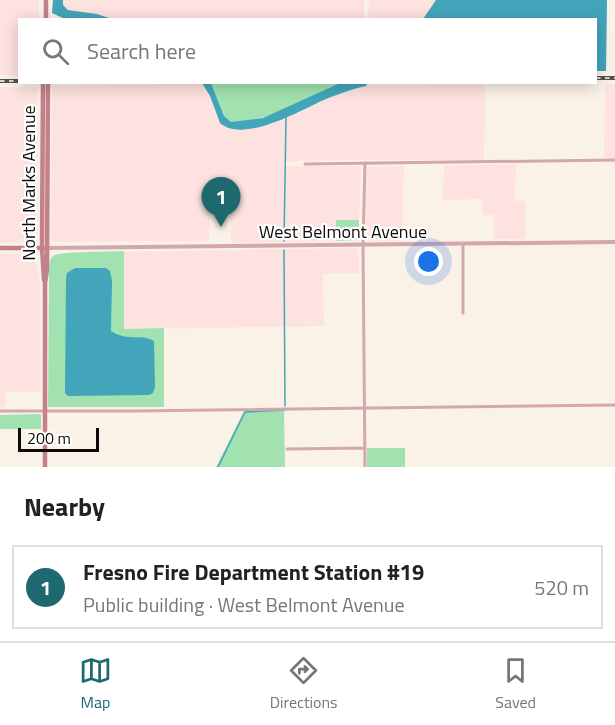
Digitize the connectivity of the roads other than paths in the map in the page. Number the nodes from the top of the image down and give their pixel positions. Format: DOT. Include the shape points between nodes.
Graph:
graph roads {
  1 [pos="46,0"];
  2 [pos="46,18"];
  3 [pos="43,84"];
  4 [pos="48,84"];
  5 [pos="615,160"];
  6 [pos="365,163"];
  7 [pos="305,164"];
  8 [pos="615,242"];
  9 [pos="463,244"];
  10 [pos="363,245"];
  11 [pos="0,248"];
  12 [pos="44,248"];
  13 [pos="464,313"];
  14 [pos="615,405"];
  15 [pos="365,408"];
  16 [pos="0,411"];
  17 [pos="45,411"];
  18 [pos="365,448"];
  19 [pos="287,449"];
  20 [pos="45,467"];
  21 [pos="365,467"];
  1 -- 2 [label="main road"];
  3 -- 12 [label="main road, North Marks Avenue"];
  4 -- 12 [label="main road, North Marks Avenue"];
  5 -- 6 [label="street"];
  6 -- 7 [label="street"];
  6 -- 10 [label="street"];
  8 -- 9 [label="street, West Belmont Avenue"];
  9 -- 10 [label="street, West Belmont Avenue"];
  9 -- 13 [label="street"];
  10 -- 12 [label="street, West Belmont Avenue"];
  10 -- 15 [label="street"];
  11 -- 12 [label="main road, West Belmont Avenue"];
  12 -- 17 [label="main road, North Marks Avenue"];
  14 -- 15 [label="street"];
  15 -- 17 [label="street"];
  15 -- 18 [label="street"];
  16 -- 17 [label="street"];
  17 -- 20 [label="main road, North Marks Avenue"];
  18 -- 19 [label="street"];
  18 -- 21 [label="street"];
}
